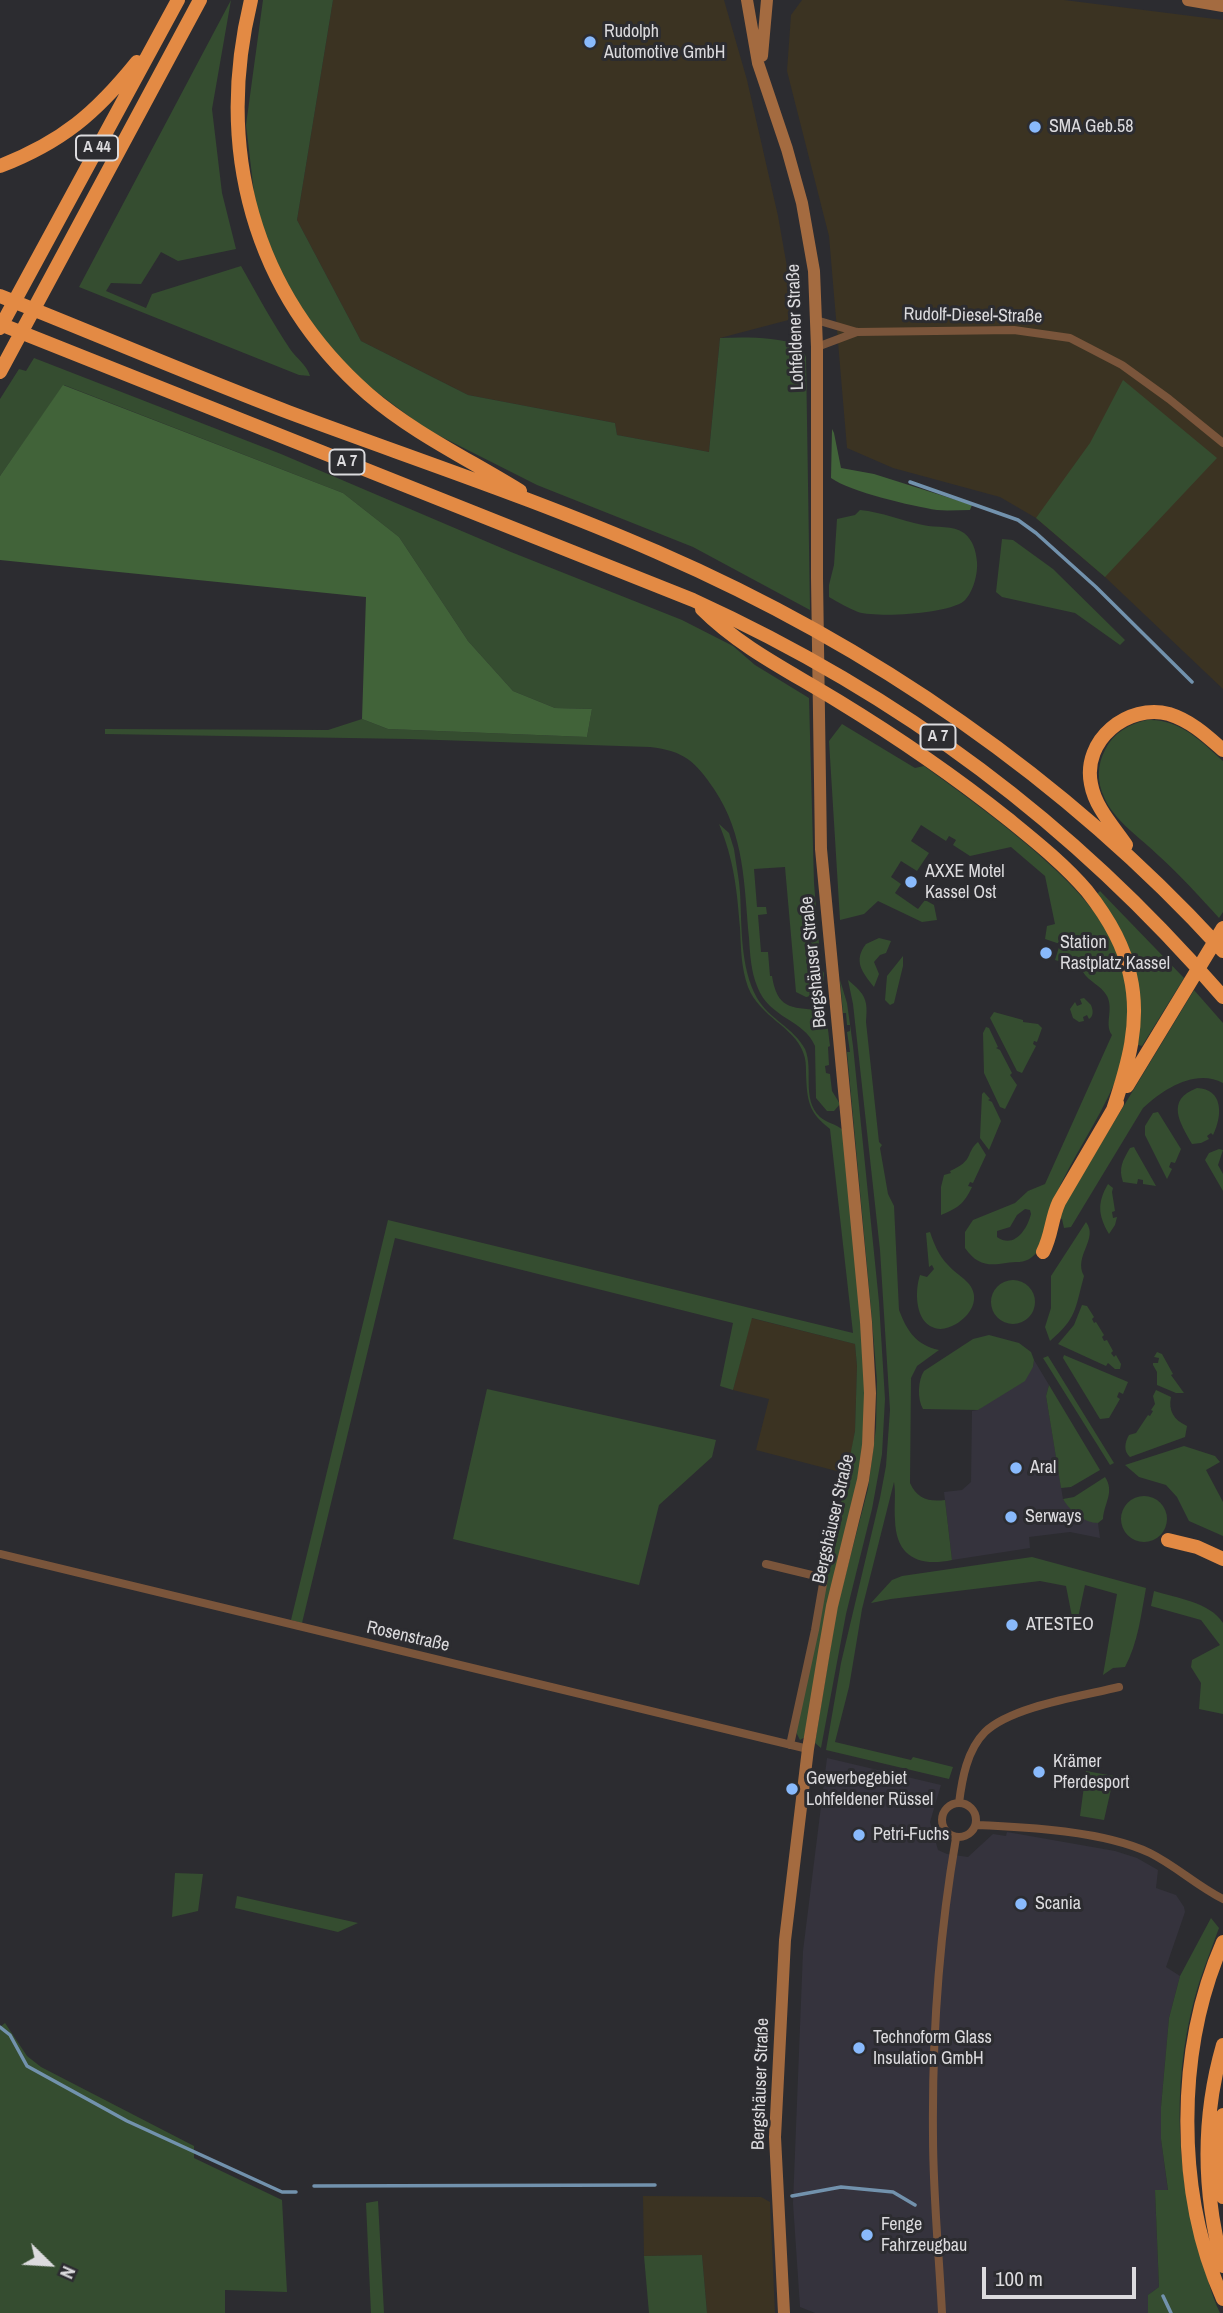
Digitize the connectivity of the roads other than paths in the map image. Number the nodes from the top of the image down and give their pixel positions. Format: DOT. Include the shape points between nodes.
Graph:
graph roads {
  1 [pos="178,0"];
  2 [pos="200,0"];
  3 [pos="251,0"];
  4 [pos="747,0"];
  5 [pos="767,0"];
  6 [pos="775,0"];
  7 [pos="1188,0"];
  8 [pos="1223,6"];
  9 [pos="765,21"];
  10 [pos="160,33"];
  11 [pos="765,80"];
  12 [pos="0,166"];
  13 [pos="0,296"];
  14 [pos="816,320"];
  15 [pos="0,326"];
  16 [pos="857,332"];
  17 [pos="817,346"];
  18 [pos="3,367"];
  19 [pos="1223,443"];
  20 [pos="552,509"];
  21 [pos="694,600"];
  22 [pos="819,732"];
  23 [pos="1223,750"];
  24 [pos="1143,869"];
  25 [pos="1223,928"];
  26 [pos="1223,951"];
  27 [pos="1223,997"];
  28 [pos="1113,1110"];
  29 [pos="1043,1252"];
  30 [pos="1168,1540"];
  31 [pos="0,1554"];
  32 [pos="1223,1559"];
  33 [pos="766,1564"];
  34 [pos="1119,1688"];
  35 [pos="790,1745"];
  36 [pos="808,1749"];
  37 [pos="959,1803"];
  38 [pos="976,1825"];
  39 [pos="956,1838"];
  40 [pos="1211,1892"];
  41 [pos="1223,1899"];
  42 [pos="1223,1904"];
  43 [pos="1223,1942"];
  44 [pos="1223,2045"];
  45 [pos="1223,2115"];
  46 [pos="1223,2197"];
  47 [pos="1223,2266"];
  48 [pos="1223,2299"];
  49 [pos="784,2313"];
  50 [pos="942,2313"];
  1 -- 10 [label="highway, A 44"];
  2 -- 18 [label="highway"];
  3 -- 20 [label="highway" via="236,105 243,178 264,248 297,313 343,370 388,410"];
  4 -- 11 [label="main road, Lohfeldener Straße"];
  5 -- 9 [label="main road, Lohfeldener Straße"];
  6 -- 9 [label="main road"];
  7 -- 8 [label="main road"];
  9 -- 11 [label="main road, Lohfeldener Straße"];
  10 -- 12 [label="highway" via="86,118 51,143"];
  10 -- 15 [label="highway, A 44"];
  11 -- 14 [label="main road, Lohfeldener Straße" via="802,203 814,271"];
  13 -- 20 [label="highway, A 7" via="283,410"];
  14 -- 16 [label="street, Rudolf-Diesel-Straße"];
  14 -- 17 [label="main road, Lohfeldener Straße"];
  15 -- 21 [label="highway, A 7"];
  16 -- 17 [label="street, Rudolf-Diesel-Straße"];
  16 -- 19 [label="street, Rudolf-Diesel-Straße" via="1014,330 1070,338 1122,365"];
  17 -- 22 [label="main road, Lohfeldener Straße"];
  20 -- 24 [label="highway, A 7" via="716,578 873,663 995,746 1083,814"];
  21 -- 27 [label="highway, A 7" via="803,654 915,721 969,760 1096,865"];
  21 -- 28 [label="highway" via="721,627 773,663 943,769 1019,828 1085,889 1114,932 1132,983 1133,1039"];
  22 -- 36 [label="main road, Bergshäuser Straße" via="824,888 865,1310 870,1409 863,1480 832,1606"];
  23 -- 24 [label="highway" via="1185,720 1154,712 1126,718 1103,737 1090,771 1093,794"];
  24 -- 26 [label="highway, A 7"];
  25 -- 28 [label="highway"];
  28 -- 29 [label="highway" via="1059,1202"];
  30 -- 32 [label="highway"];
  31 -- 35 [label="street, Rosenstraße"];
  33 -- 35 [label="street, Bergshäuser Straße" via="824,1578"];
  34 -- 37 [label="street" via="1035,1707 985,1732 967,1764"];
  35 -- 36 [label="street, Rosenstraße"];
  36 -- 49 [label="main road, Bergshäuser Straße" via="785,1940 777,2074 776,2171"];
  37 -- 38 [label="street" via="973,1810"];
  37 -- 39 [label="street" via="946,1808 942,1818 943,1828"];
  38 -- 39 [label="street" via="970,1834"];
  38 -- 40 [label="street" via="1063,1832 1127,1844 1152,1854"];
  39 -- 50 [label="street" via="938,1981 933,2093"];
  40 -- 41 [label="street"];
  40 -- 42 [label="street"];
  43 -- 48 [label="highway" via="1197,2020 1187,2114 1195,2205"];
  44 -- 47 [label="highway" via="1206,2149"];
  45 -- 46 [label="highway"];
}
